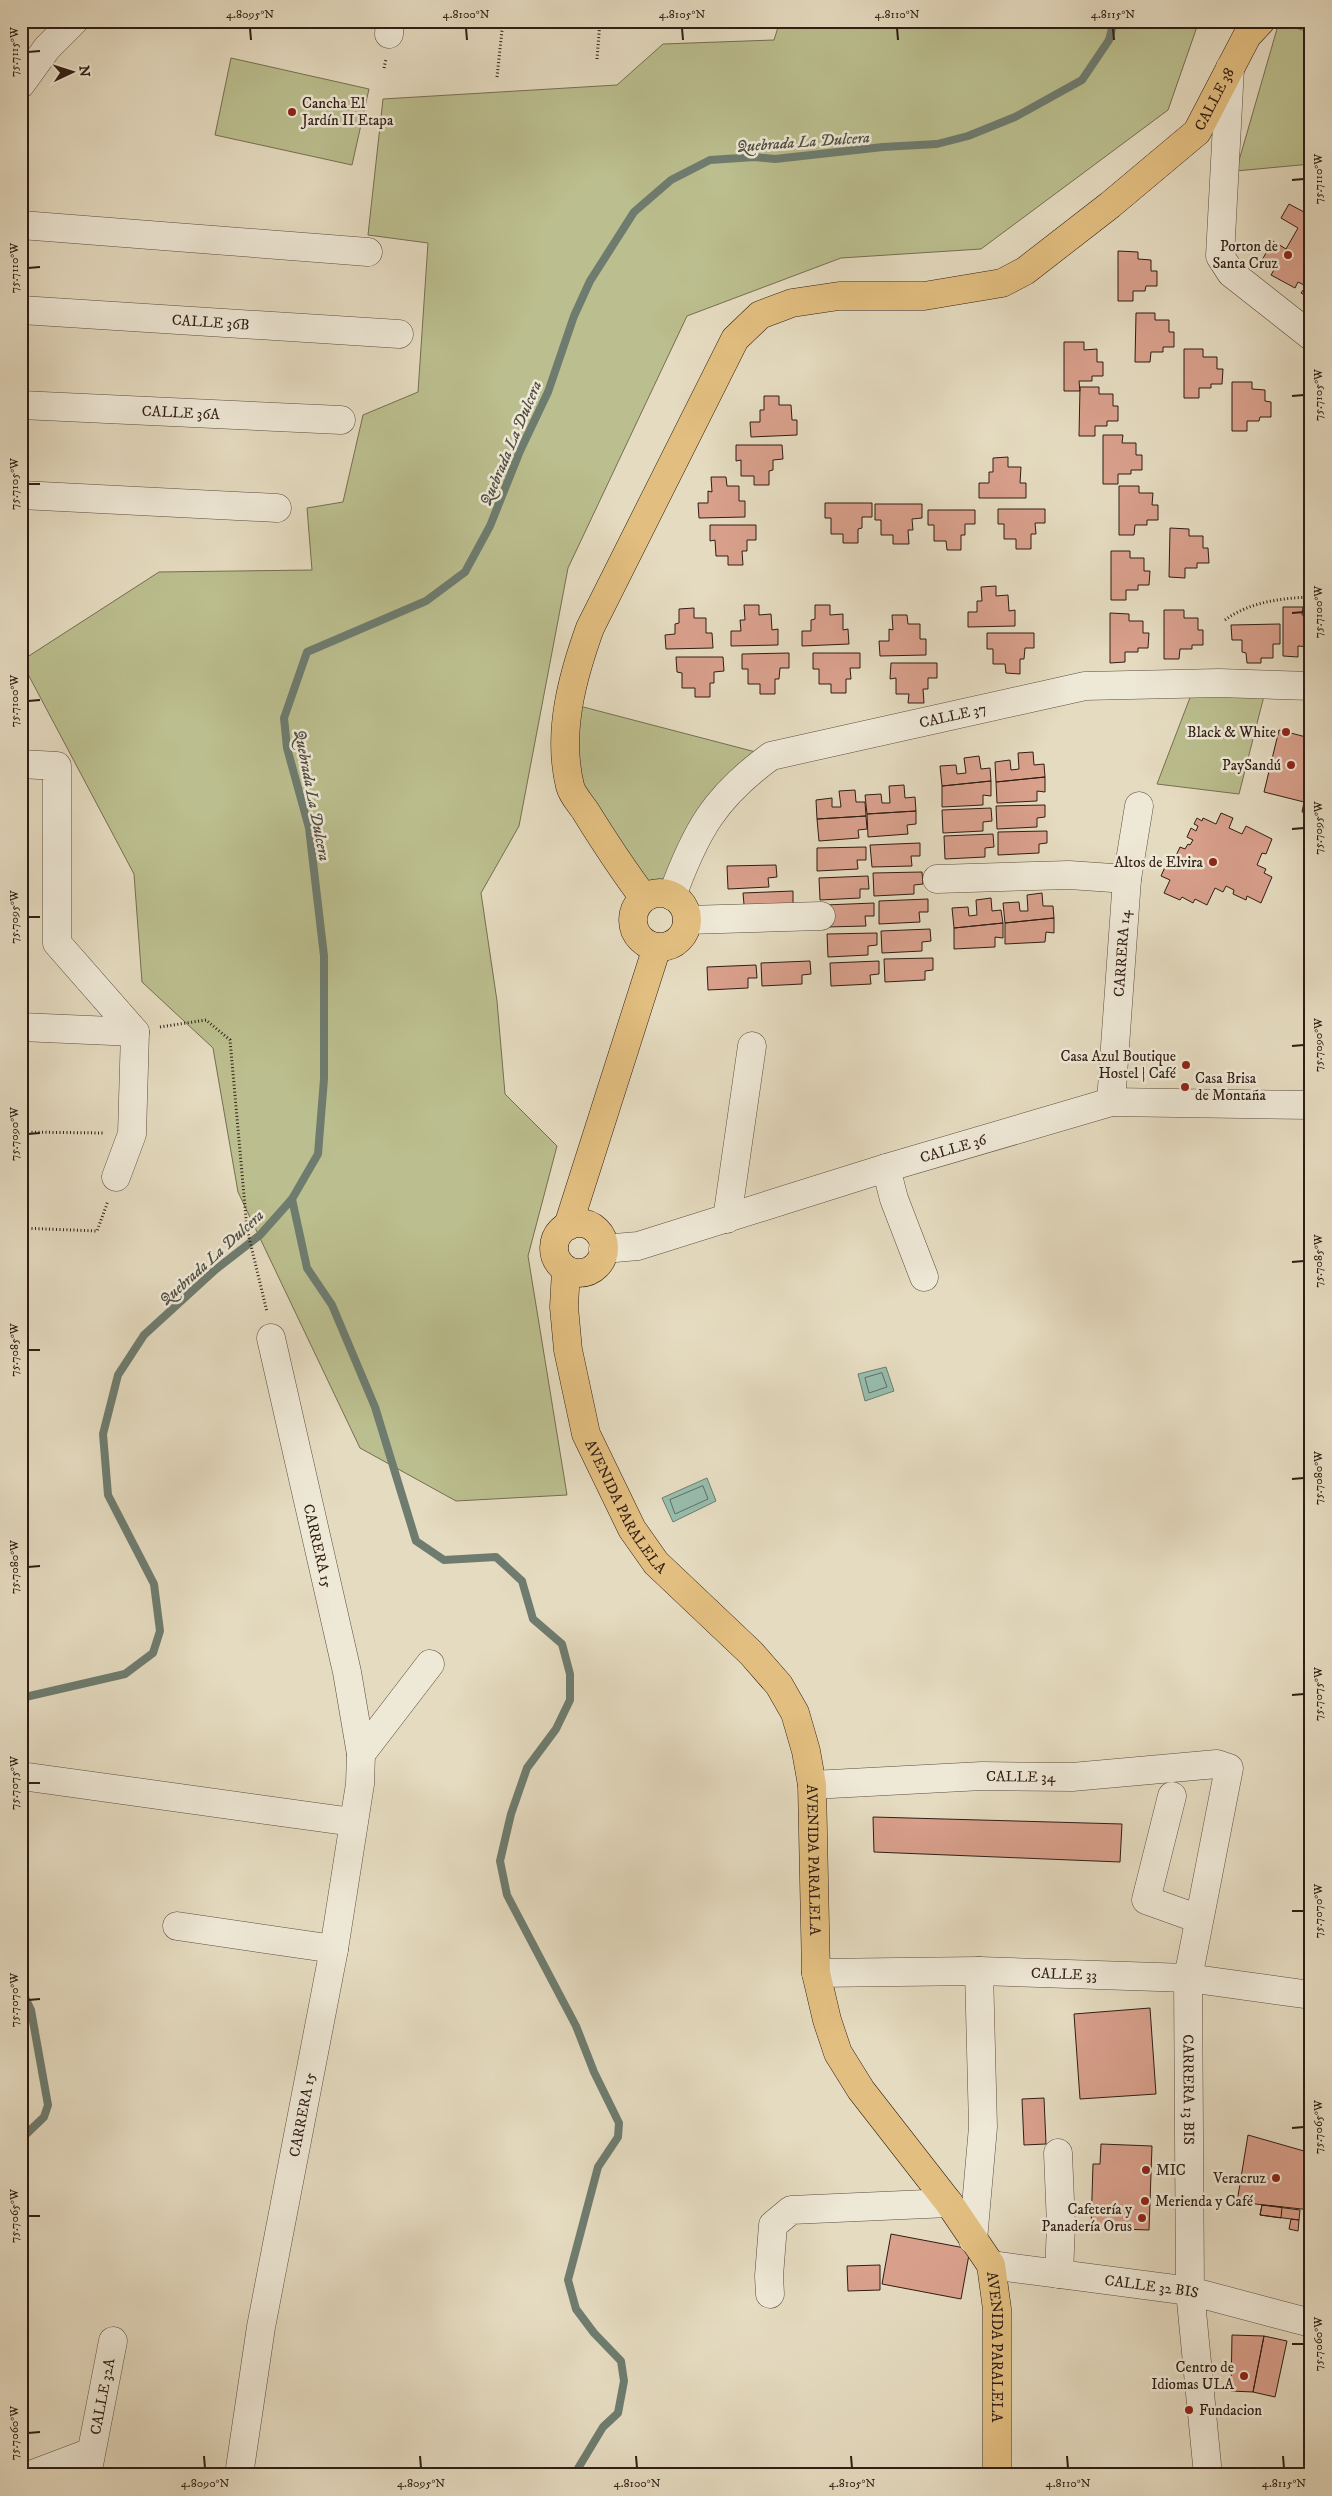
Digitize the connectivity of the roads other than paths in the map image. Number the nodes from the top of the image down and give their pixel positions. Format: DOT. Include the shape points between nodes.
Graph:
graph roads {
  1 [pos="74,21"];
  2 [pos="1261,21"];
  3 [pos="1230,68"];
  4 [pos="21,84"];
  5 [pos="21,225"];
  6 [pos="368,252"];
  7 [pos="21,310"];
  8 [pos="399,334"];
  9 [pos="1311,336"];
  10 [pos="21,405"];
  11 [pos="341,420"];
  12 [pos="21,495"];
  13 [pos="277,508"];
  14 [pos="1311,686"];
  15 [pos="21,764"];
  16 [pos="1139,806"];
  17 [pos="937,879"];
  18 [pos="1128,879"];
  19 [pos="672,896"];
  20 [pos="644,898"];
  21 [pos="821,916"];
  22 [pos="687,920"];
  23 [pos="657,947"];
  24 [pos="21,1027"];
  25 [pos="135,1032"];
  26 [pos="752,1046"];
  27 [pos="1111,1102"];
  28 [pos="1311,1105"];
  29 [pos="886,1168"];
  30 [pos="116,1177"];
  31 [pos="727,1219"];
  32 [pos="568,1226"];
  33 [pos="603,1249"];
  34 [pos="566,1270"];
  35 [pos="924,1277"];
  36 [pos="271,1338"];
  37 [pos="430,1664"];
  38 [pos="361,1754"];
  39 [pos="1229,1768"];
  40 [pos="21,1776"];
  41 [pos="812,1785"];
  42 [pos="1172,1796"];
  43 [pos="353,1822"];
  44 [pos="1199,1919"];
  45 [pos="177,1926"];
  46 [pos="334,1949"];
  47 [pos="978,1971"];
  48 [pos="816,1973"];
  49 [pos="1188,1978"];
  50 [pos="1311,1995"];
  51 [pos="1058,2153"];
  52 [pos="949,2204"];
  53 [pos="973,2240"];
  54 [pos="991,2265"];
  55 [pos="1059,2274"];
  56 [pos="1190,2291"];
  57 [pos="770,2294"];
  58 [pos="1311,2323"];
  59 [pos="113,2341"];
  60 [pos="89,2464"];
  61 [pos="30,2475"];
  62 [pos="239,2475"];
  63 [pos="997,2475"];
  64 [pos="1208,2475"];
  1 -- 4 [label="street" via="47,48"];
  2 -- 3 [label="main road, CALLE 38" via="1247,36"];
  3 -- 9 [label="street" via="1220,256 1232,273"];
  3 -- 20 [label="main road, CALLE 38" via="1196,132 1110,205 1024,271 1002,282 924,296 838,296 792,303 760,315 735,339 590,628 576,666 568,703 566,744 570,787"];
  5 -- 6 [label="street"];
  7 -- 8 [label="street, CALLE 36B"];
  10 -- 11 [label="street, CALLE 36A"];
  12 -- 13 [label="street"];
  14 -- 19 [label="street, CALLE 37" via="1220,683 1085,686 771,756 742,777 713,811 686,858"];
  15 -- 25 [label="street" via="57,766 57,943"];
  16 -- 18 [label="street, CARRERA 14"];
  17 -- 18 [label="street" via="1068,875"];
  18 -- 27 [label="street, CARRERA 14"];
  19 -- 20 [label="main road" via="653,893"];
  19 -- 22 [label="main road" via="686,910"];
  20 -- 23 [label="main road" via="636,906 634,927 646,944"];
  21 -- 22 [label="street"];
  22 -- 23 [label="main road" via="678,940 668,946"];
  23 -- 32 [label="main road"];
  24 -- 25 [label="street"];
  25 -- 30 [label="street" via="132,1134"];
  26 -- 31 [label="street"];
  27 -- 28 [label="street, CALLE 36"];
  27 -- 29 [label="street, CALLE 36"];
  29 -- 31 [label="street, CALLE 36"];
  29 -- 35 [label="street" via="894,1199"];
  31 -- 33 [label="street, CALLE 36" via="638,1246"];
  32 -- 33 [label="main road" via="579,1223 590,1226 598,1233"];
  32 -- 34 [label="main road" via="554,1242 558,1263"];
  33 -- 34 [label="main road" via="597,1265 588,1272 577,1274"];
  34 -- 41 [label="main road, AVENIDA PARALELA" via="564,1307 568,1350 586,1434 632,1529 656,1563 780,1685 795,1713"];
  36 -- 38 [label="street, CARRERA 15" via="347,1672"];
  37 -- 38 [label="street"];
  38 -- 43 [label="street, CARRERA 15" via="360,1784"];
  39 -- 41 [label="street, CALLE 34" via="1217,1764 1072,1777 982,1776"];
  39 -- 44 [label="street, CARRERA 13 BIS"];
  40 -- 43 [label="street"];
  41 -- 48 [label="main road, AVENIDA PARALELA"];
  42 -- 44 [label="street" via="1146,1900"];
  43 -- 46 [label="street, CARRERA 15"];
  44 -- 49 [label="street, CARRERA 13 BIS"];
  45 -- 46 [label="street"];
  46 -- 62 [label="street, CARRERA 15" via="261,2327"];
  47 -- 48 [label="street, CALLE 33"];
  47 -- 49 [label="street, CALLE 33"];
  47 -- 53 [label="street" via="983,2127"];
  48 -- 52 [label="main road, AVENIDA PARALELA" via="838,2053 861,2090"];
  49 -- 50 [label="street, CALLE 33"];
  49 -- 56 [label="street, CARRERA 13 BIS"];
  51 -- 55 [label="street"];
  52 -- 53 [label="main road, AVENIDA PARALELA"];
  52 -- 57 [label="street" via="791,2210 773,2225"];
  53 -- 54 [label="main road, AVENIDA PARALELA"];
  54 -- 55 [label="street, CALLE 32 BIS"];
  54 -- 63 [label="main road, AVENIDA PARALELA" via="996,2309"];
  55 -- 56 [label="street, CALLE 32 BIS"];
  56 -- 58 [label="street, CALLE 32 BIS"];
  56 -- 64 [label="street, CARRERA 13 BIS"];
  59 -- 60 [label="street, CALLE 32A"];
  60 -- 61 [label="street, CALLE 32A"];
}
